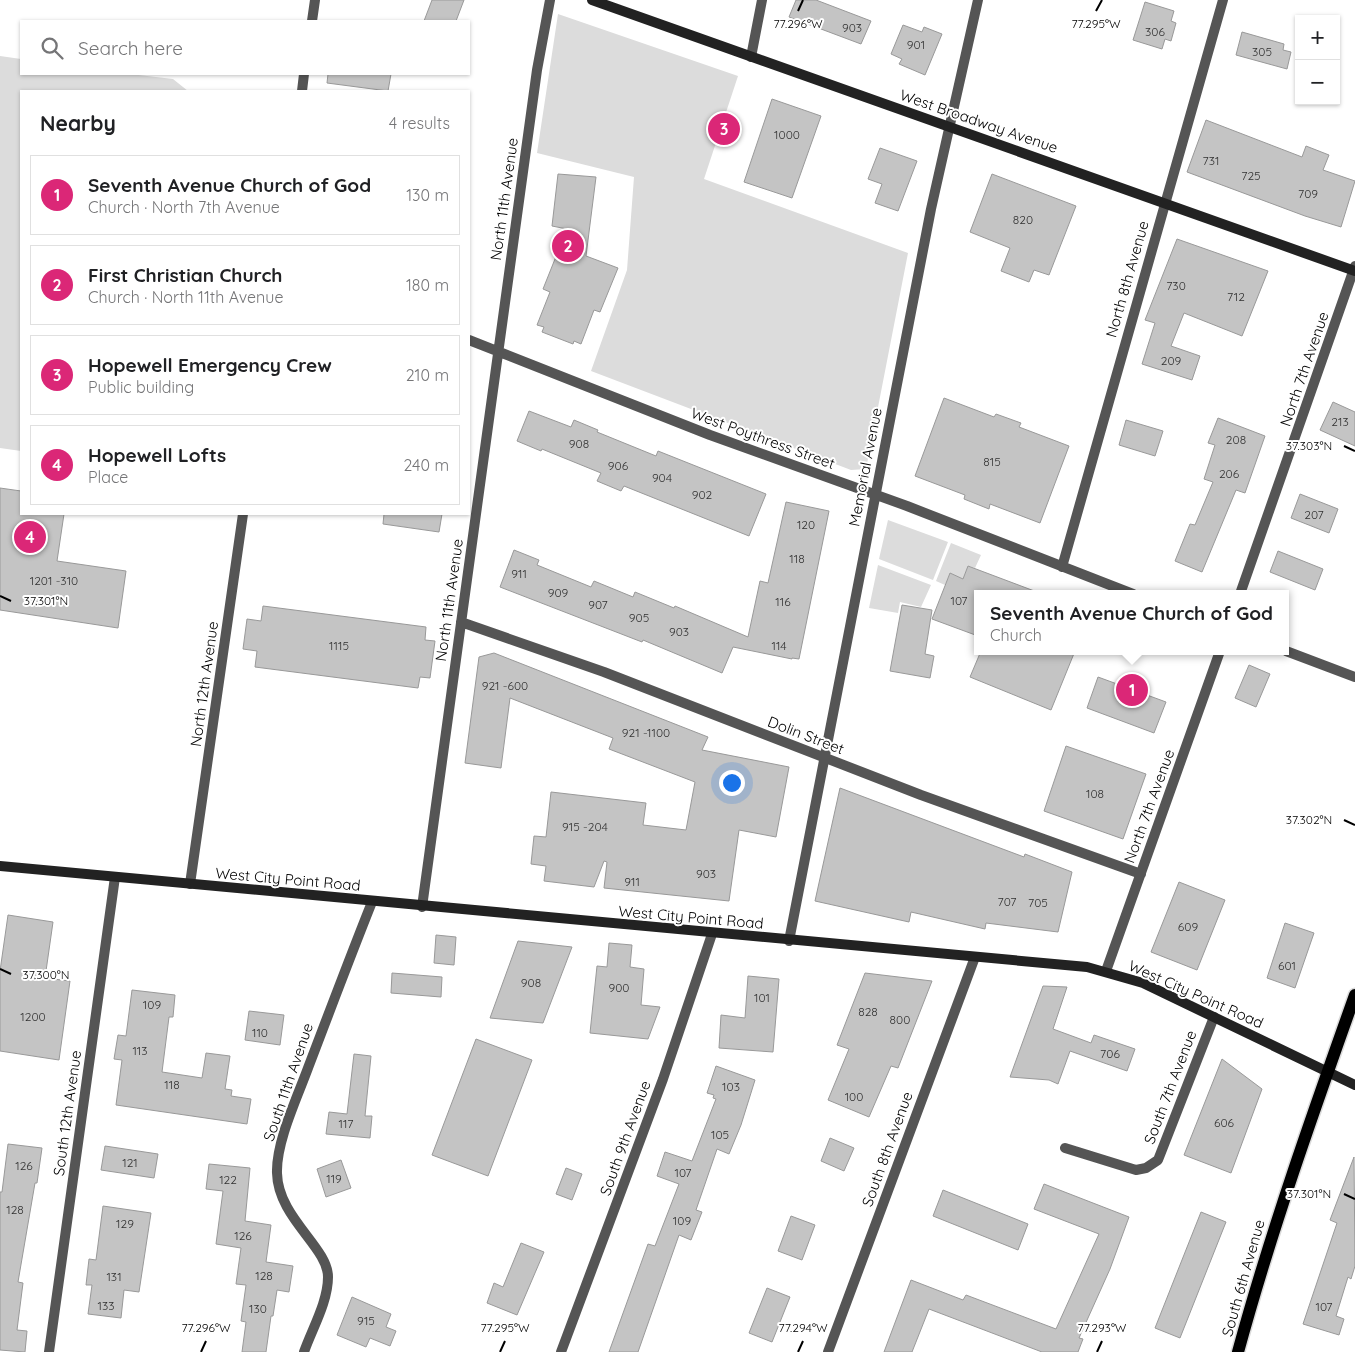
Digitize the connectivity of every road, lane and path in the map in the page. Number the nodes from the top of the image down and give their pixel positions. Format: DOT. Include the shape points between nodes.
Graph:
graph roads {
  1 [pos="315,0"];
  2 [pos="550,0"];
  3 [pos="592,0"];
  4 [pos="762,0"];
  5 [pos="978,0"];
  6 [pos="1223,0"];
  7 [pos="312,20"];
  8 [pos="751,57"];
  9 [pos="304,75"];
  10 [pos="302,90"];
  11 [pos="950,126"];
  12 [pos="1165,202"];
  13 [pos="1355,269"];
  14 [pos="470,340"];
  15 [pos="498,351"];
  16 [pos="874,495"];
  17 [pos="243,515"];
  18 [pos="1062,567"];
  19 [pos="1122,590"];
  20 [pos="1241,590"];
  21 [pos="461,622"];
  22 [pos="1289,652"];
  23 [pos="1219,655"];
  24 [pos="1355,677"];
  25 [pos="824,757"];
  26 [pos="0,866"];
  27 [pos="1141,874"];
  28 [pos="115,877"];
  29 [pos="190,884"];
  30 [pos="372,902"];
  31 [pos="422,907"];
  32 [pos="712,934"];
  33 [pos="789,940"];
  34 [pos="975,957"];
  35 [pos="1106,971"];
  36 [pos="1355,995"];
  37 [pos="1214,1017"];
  38 [pos="1328,1072"];
  39 [pos="1355,1085"];
  40 [pos="1065,1148"];
  41 [pos="49,1352"];
  42 [pos="304,1352"];
  43 [pos="561,1352"];
  44 [pos="828,1352"];
  45 [pos="1238,1352"];
  1 -- 7 [label="street"];
  2 -- 15 [label="street, North 11th Avenue"];
  3 -- 8 [label="street, West Broadway Avenue"];
  4 -- 8 [label="street"];
  5 -- 11 [label="street, Memorial Avenue"];
  6 -- 12 [label="street, North 8th Avenue"];
  8 -- 11 [label="street, West Broadway Avenue"];
  9 -- 10 [label="street"];
  11 -- 12 [label="street, West Broadway Avenue"];
  11 -- 16 [label="street, Memorial Avenue"];
  12 -- 13 [label="street, West Broadway Avenue"];
  12 -- 18 [label="street, North 8th Avenue"];
  13 -- 20 [label="street, North 7th Avenue"];
  14 -- 15 [label="street, West Poythress Street"];
  15 -- 16 [label="street, West Poythress Street" via="710,435"];
  15 -- 21 [label="street, North 11th Avenue"];
  16 -- 18 [label="street, West Poythress Street"];
  16 -- 25 [label="street, Memorial Avenue"];
  17 -- 29 [label="street, North 12th Avenue"];
  18 -- 19 [label="street, West Poythress Street"];
  21 -- 25 [label="street, Dolin Street" via="604,672"];
  21 -- 31 [label="street, North 11th Avenue"];
  22 -- 24 [label="street"];
  23 -- 27 [label="street, North 7th Avenue"];
  25 -- 27 [label="street, Dolin Street"];
  25 -- 33 [label="street, Memorial Avenue"];
  26 -- 28 [label="street, West City Point Road"];
  27 -- 35 [label="street, North 7th Avenue"];
  28 -- 29 [label="street, West City Point Road"];
  28 -- 41 [label="street, South 12th Avenue"];
  29 -- 30 [label="street, West City Point Road"];
  30 -- 31 [label="street, West City Point Road"];
  30 -- 42 [label="street, South 11th Avenue" via="280,1150 279,1192 286,1209 320,1256 328,1274 327,1291"];
  31 -- 32 [label="street, West City Point Road"];
  32 -- 33 [label="street, West City Point Road"];
  32 -- 43 [label="street, South 9th Avenue" via="663,1079"];
  33 -- 34 [label="street, West City Point Road"];
  34 -- 35 [label="street, West City Point Road"];
  34 -- 44 [label="street, South 8th Avenue"];
  35 -- 37 [label="street, West City Point Road" via="1143,983"];
  36 -- 38 [label="main road, South 6th Avenue"];
  37 -- 38 [label="street, West City Point Road"];
  37 -- 40 [label="street, South 7th Avenue" via="1158,1160 1136,1170"];
  38 -- 39 [label="street, West City Point Road"];
  38 -- 45 [label="main road, South 6th Avenue" via="1260,1273"];
}
